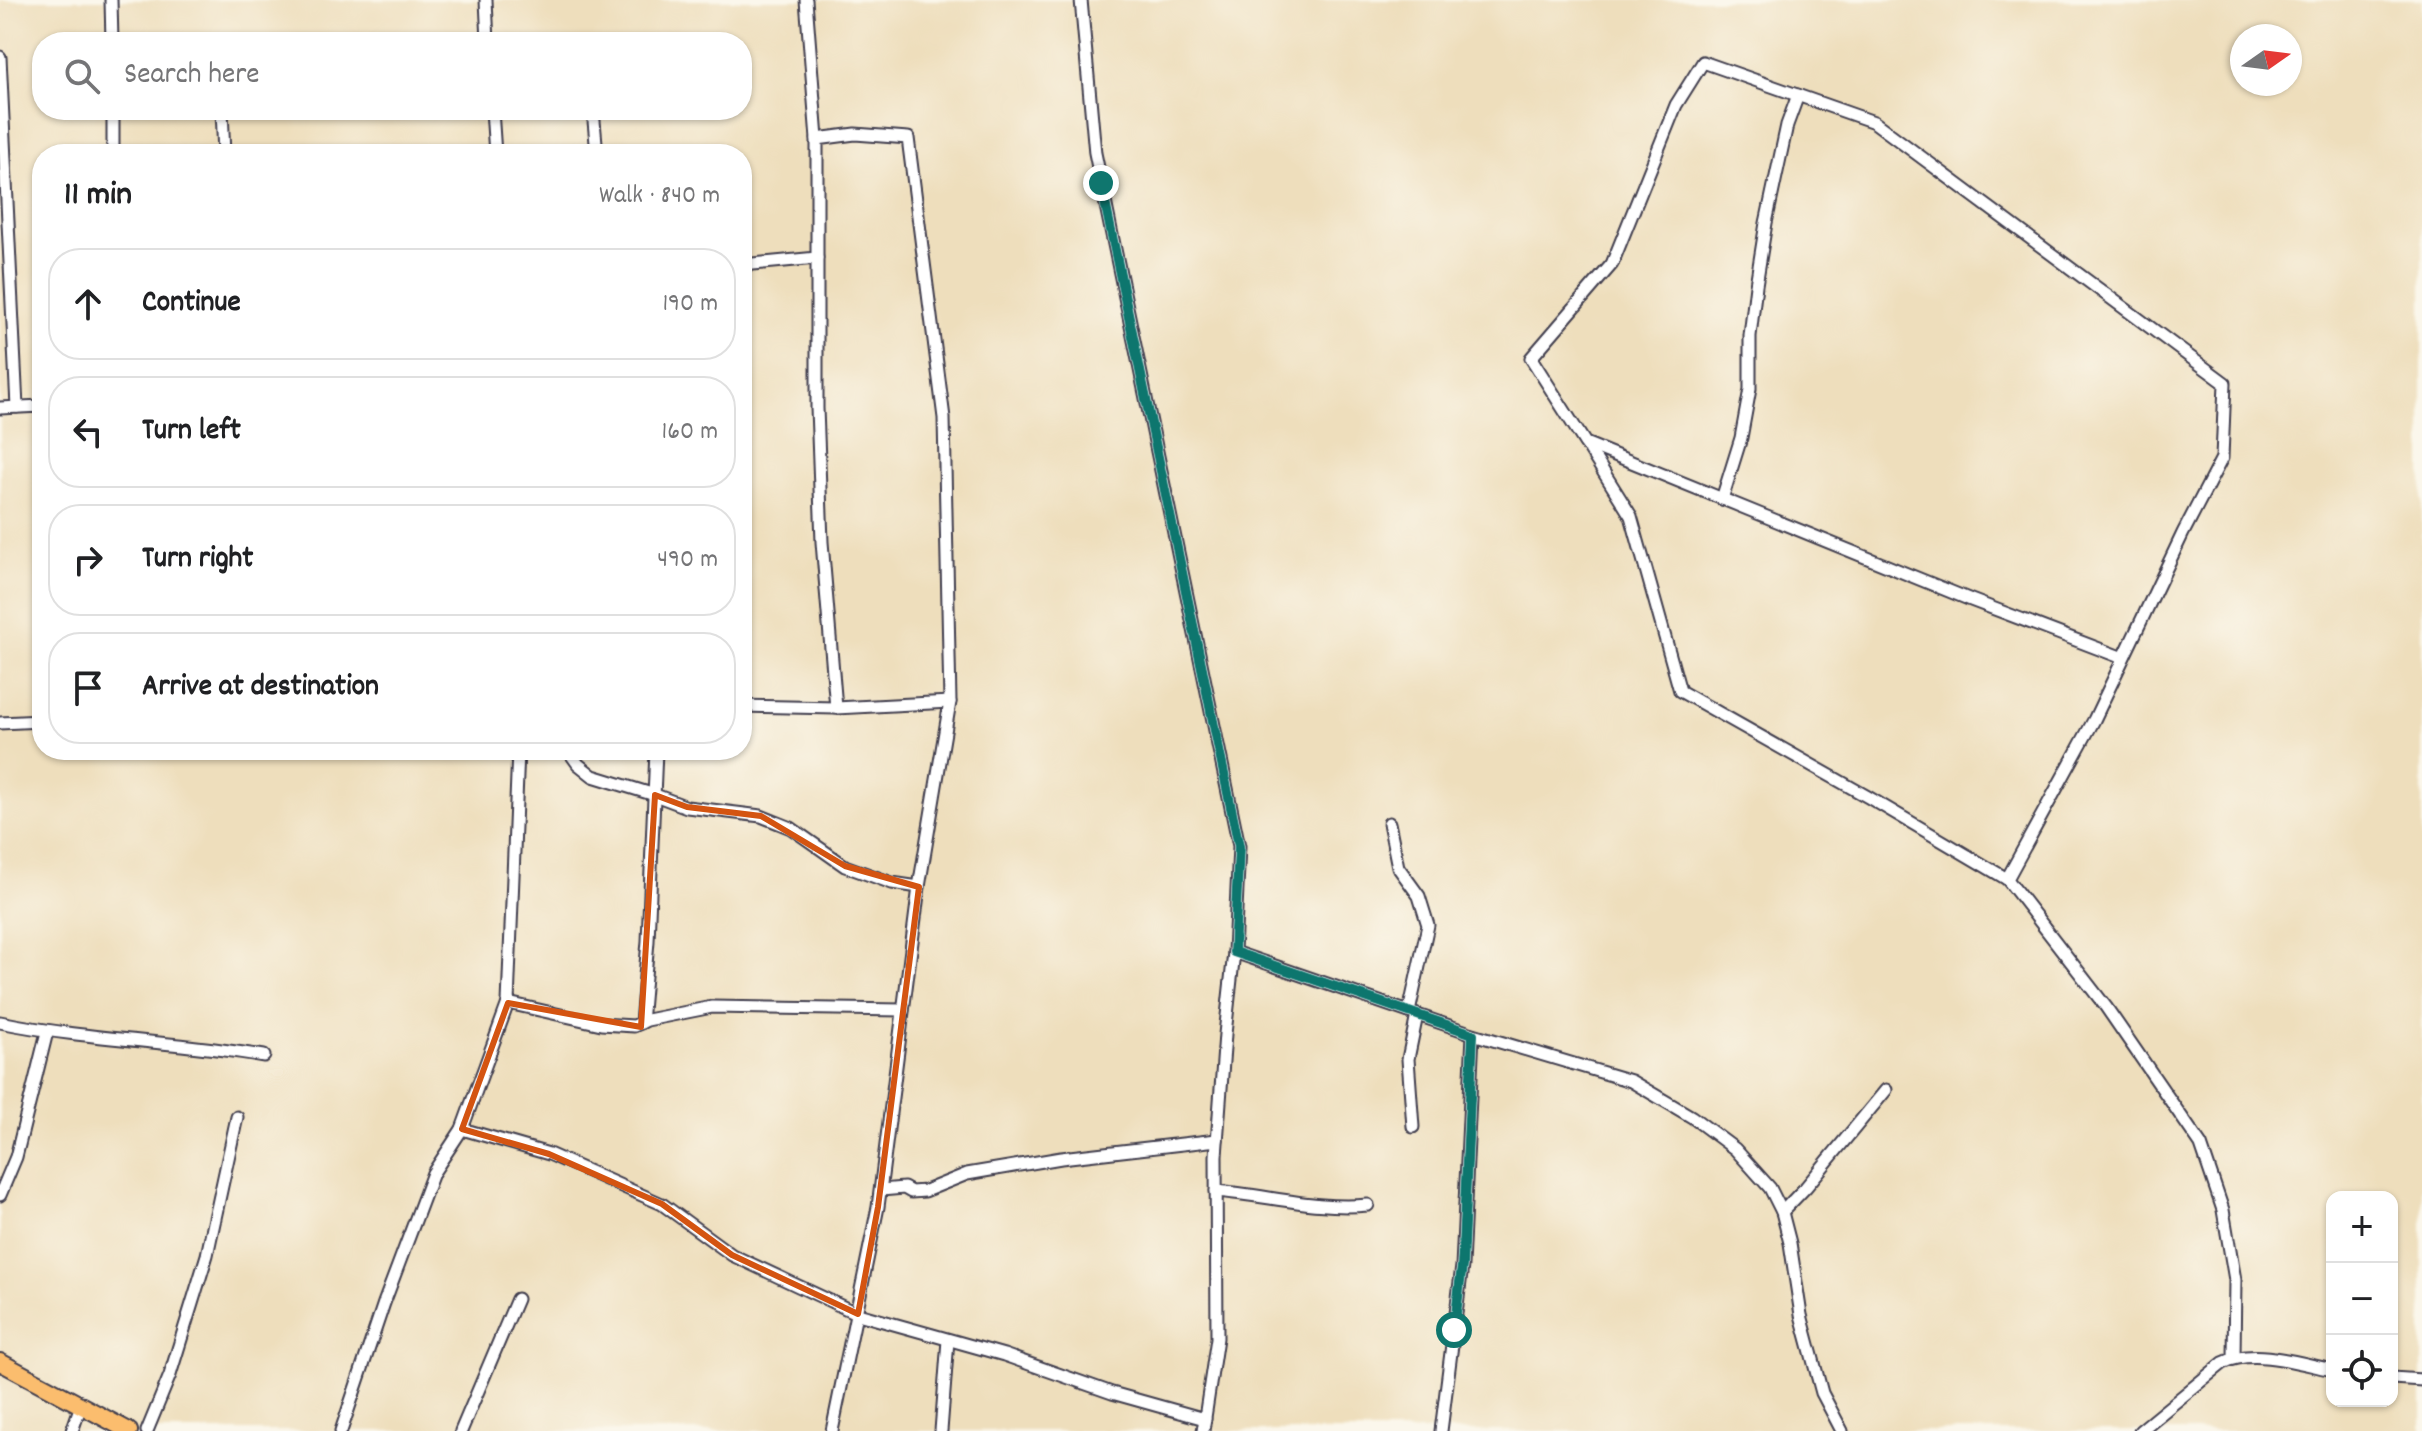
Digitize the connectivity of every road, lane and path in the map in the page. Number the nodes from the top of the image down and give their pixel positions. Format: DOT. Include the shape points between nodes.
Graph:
graph roads {
  1 [pos="111,0"];
  2 [pos="486,0"];
  3 [pos="806,0"];
  4 [pos="1081,0"];
  5 [pos="112,32"];
  6 [pos="488,32"];
  7 [pos="0,57"];
  8 [pos="1798,95"];
  9 [pos="113,120"];
  10 [pos="222,120"];
  11 [pos="493,120"];
  12 [pos="594,120"];
  13 [pos="817,139"];
  14 [pos="113,144"];
  15 [pos="224,144"];
  16 [pos="494,144"];
  17 [pos="596,144"];
  18 [pos="817,258"];
  19 [pos="752,264"];
  20 [pos="32,406"];
  21 [pos="17,407"];
  22 [pos="0,408"];
  23 [pos="1585,443"];
  24 [pos="1722,499"];
  25 [pos="2123,658"];
  26 [pos="950,702"];
  27 [pos="752,706"];
  28 [pos="836,708"];
  29 [pos="32,721"];
  30 [pos="0,723"];
  31 [pos="518,760"];
  32 [pos="575,760"];
  33 [pos="656,760"];
  34 [pos="655,795"];
  35 [pos="1389,823"];
  36 [pos="2007,879"];
  37 [pos="919,887"];
  38 [pos="1234,952"];
  39 [pos="508,1003"];
  40 [pos="903,1010"];
  41 [pos="1413,1014"];
  42 [pos="0,1022"];
  43 [pos="641,1023"];
  44 [pos="47,1032"];
  45 [pos="1473,1034"];
  46 [pos="264,1056"];
  47 [pos="1886,1090"];
  48 [pos="237,1117"];
  49 [pos="1413,1127"];
  50 [pos="462,1129"];
  51 [pos="1217,1140"];
  52 [pos="881,1190"];
  53 [pos="1216,1191"];
  54 [pos="0,1195"];
  55 [pos="1368,1205"];
  56 [pos="1782,1212"];
  57 [pos="517,1299"];
  58 [pos="858,1314"];
  59 [pos="948,1340"];
  60 [pos="2234,1357"];
  61 [pos="0,1362"];
  62 [pos="2326,1369"];
  63 [pos="2398,1378"];
  64 [pos="2422,1380"];
  65 [pos="81,1405"];
  66 [pos="1204,1425"];
  67 [pos="72,1431"];
  68 [pos="129,1431"];
  69 [pos="147,1431"];
  70 [pos="341,1431"];
  71 [pos="461,1431"];
  72 [pos="832,1431"];
  73 [pos="941,1431"];
  74 [pos="1441,1431"];
  75 [pos="1842,1431"];
  76 [pos="2140,1431"];
  1 -- 5 [label="street"];
  2 -- 6 [label="street"];
  3 -- 13 [label="street"];
  4 -- 38 [label="street" via="1095,153 1239,846"];
  7 -- 21 [label="street"];
  8 -- 23 [label="street" via="1703,62 1676,105 1612,264 1531,358"];
  8 -- 24 [label="street" via="1766,223 1750,336 1750,389"];
  8 -- 25 [label="street" via="1874,122 2225,383 2222,458"];
  9 -- 14 [label="street"];
  10 -- 15 [label="street"];
  11 -- 16 [label="street"];
  12 -- 17 [label="street"];
  13 -- 18 [label="street"];
  13 -- 26 [label="street" via="855,134 908,138 944,418"];
  18 -- 19 [label="street"];
  18 -- 28 [label="street" via="822,542"];
  20 -- 21 [label="street"];
  21 -- 22 [label="street"];
  23 -- 24 [label="street"];
  23 -- 36 [label="street" via="1631,516 1680,691"];
  24 -- 25 [label="street"];
  25 -- 36 [label="street"];
  26 -- 28 [label="street"];
  26 -- 37 [label="street"];
  27 -- 28 [label="street"];
  29 -- 30 [label="street"];
  31 -- 39 [label="street"];
  32 -- 34 [label="street" via="593,776"];
  33 -- 34 [label="street"];
  34 -- 37 [label="street" via="687,807 761,816 791,828 845,866"];
  34 -- 43 [label="street"];
  35 -- 41 [label="street" via="1398,867 1419,896 1428,925"];
  36 -- 60 [label="street" via="2106,1007 2201,1145 2223,1210 2235,1280"];
  37 -- 40 [label="street"];
  38 -- 41 [label="street"];
  38 -- 51 [label="street"];
  39 -- 43 [label="street" via="601,1024"];
  39 -- 50 [label="street"];
  40 -- 43 [label="street" via="712,1007"];
  40 -- 52 [label="street"];
  41 -- 45 [label="street"];
  41 -- 49 [label="street" via="1408,1059"];
  42 -- 44 [label="street"];
  44 -- 46 [label="street"];
  44 -- 54 [label="street" via="16,1157"];
  45 -- 56 [label="street" via="1631,1081 1735,1149 1770,1188"];
  45 -- 74 [label="street" via="1462,1266"];
  47 -- 56 [label="street"];
  48 -- 69 [label="street" via="207,1255"];
  50 -- 58 [label="street" via="549,1154 662,1204 732,1255"];
  50 -- 70 [label="street" via="433,1173"];
  51 -- 52 [label="street" via="967,1174 925,1191"];
  51 -- 53 [label="street"];
  52 -- 58 [label="street"];
  53 -- 55 [label="street" via="1300,1203"];
  53 -- 66 [label="street" via="1217,1338"];
  56 -- 75 [label="street" via="1822,1393"];
  57 -- 71 [label="street"];
  58 -- 59 [label="street"];
  58 -- 72 [label="street"];
  59 -- 66 [label="street"];
  59 -- 73 [label="street"];
  60 -- 62 [label="street"];
  60 -- 76 [label="street"];
  61 -- 65 [label="main road"];
  63 -- 64 [label="street"];
  65 -- 67 [label="street"];
  65 -- 68 [label="main road"];
}
